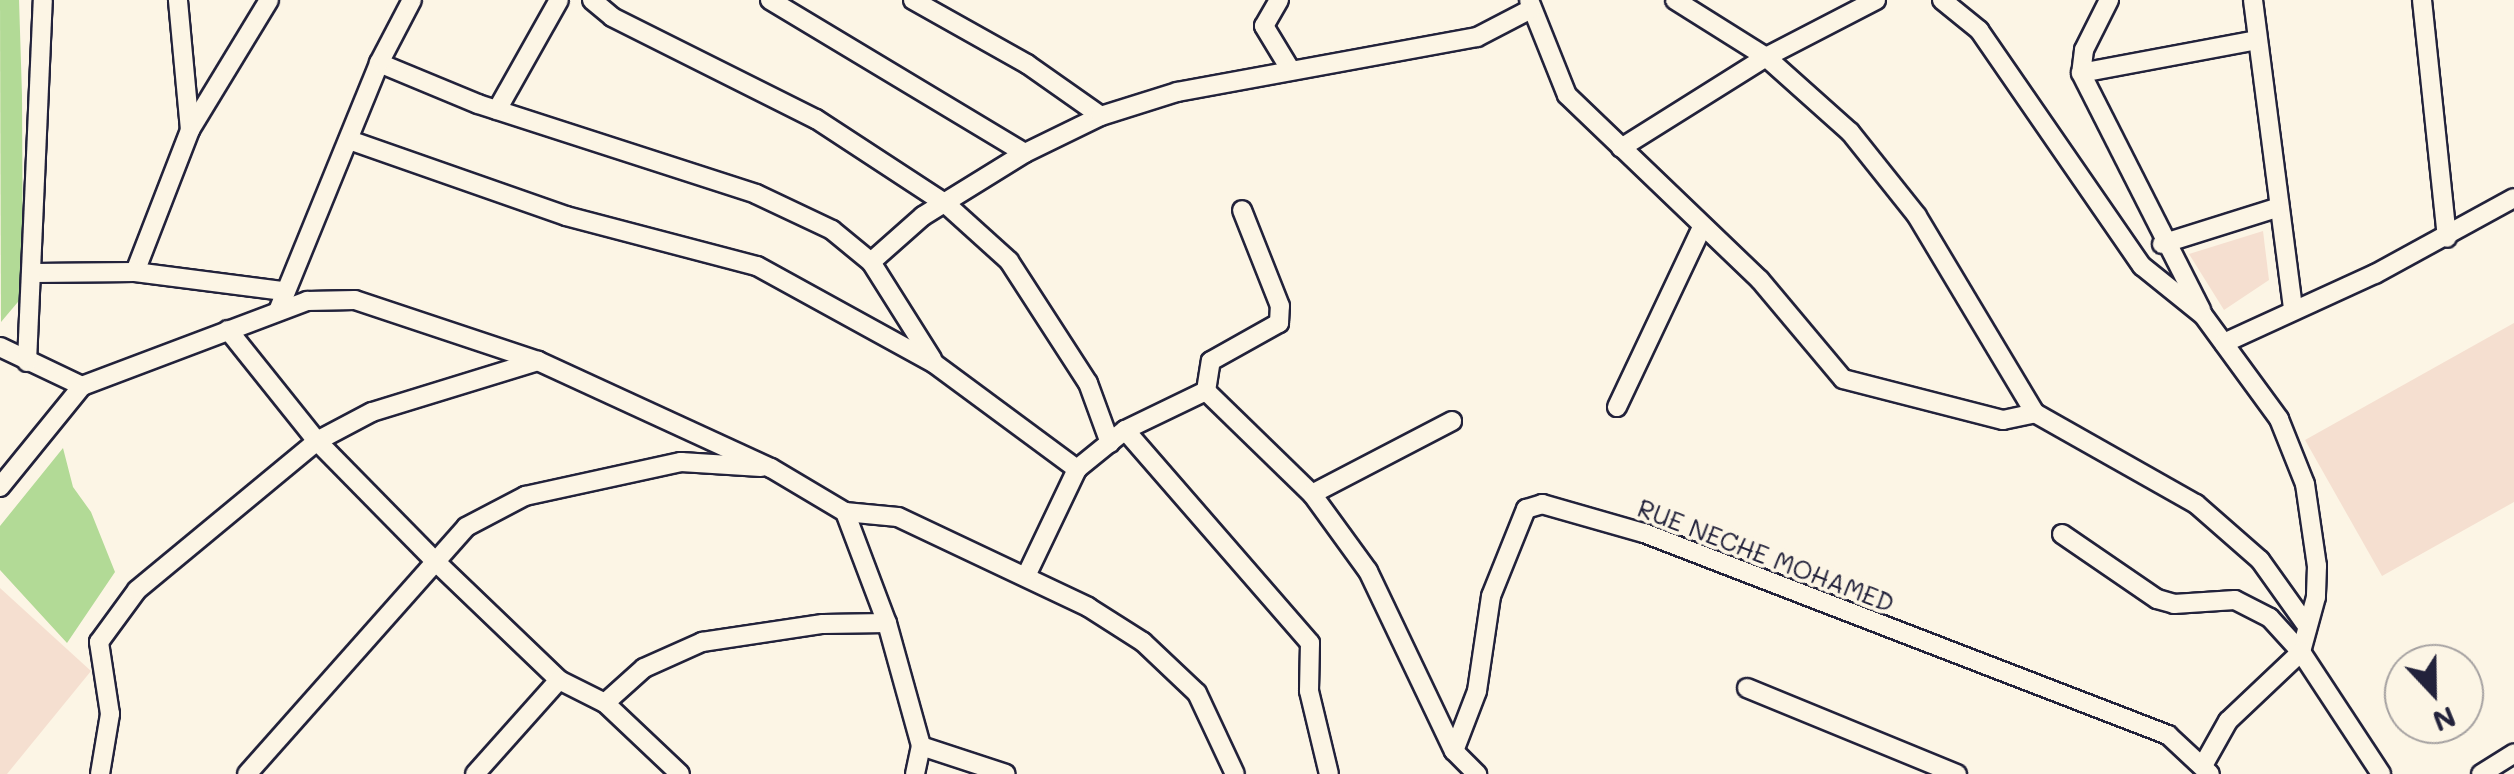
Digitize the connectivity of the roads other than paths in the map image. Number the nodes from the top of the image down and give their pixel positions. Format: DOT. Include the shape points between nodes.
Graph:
graph roads {
  1 [pos="43,0"];
  2 [pos="178,0"];
  3 [pos="269,0"];
  4 [pos="412,0"];
  5 [pos="560,0"];
  6 [pos="592,0"];
  7 [pos="770,0"];
  8 [pos="913,0"];
  9 [pos="1279,0"];
  10 [pos="1675,0"];
  11 [pos="1876,0"];
  12 [pos="1942,0"];
  13 [pos="2109,0"];
  14 [pos="2253,0"];
  15 [pos="2422,0"];
  16 [pos="1530,4"];
  17 [pos="2257,40"];
  18 [pos="1766,57"];
  19 [pos="379,63"];
  20 [pos="1290,69"];
  21 [pos="2081,73"];
  22 [pos="497,110"];
  23 [pos="1101,116"];
  24 [pos="190,130"];
  25 [pos="352,141"];
  26 [pos="1621,148"];
  27 [pos="1025,152"];
  28 [pos="2514,198"];
  29 [pos="946,204"];
  30 [pos="2279,207"];
  31 [pos="1242,210"];
  32 [pos="1702,226"];
  33 [pos="2447,238"];
  34 [pos="2162,244"];
  35 [pos="871,262"];
  36 [pos="135,272"];
  37 [pos="34,273"];
  38 [pos="284,292"];
  39 [pos="2293,309"];
  40 [pos="278,311"];
  41 [pos="2204,315"];
  42 [pos="228,330"];
  43 [pos="2224,343"];
  44 [pos="0,346"];
  45 [pos="538,361"];
  46 [pos="26,362"];
  47 [pos="935,364"];
  48 [pos="82,386"];
  49 [pos="1206,391"];
  50 [pos="1617,407"];
  51 [pos="2036,413"];
  52 [pos="1452,421"];
  53 [pos="1118,436"];
  54 [pos="317,441"];
  55 [pos="771,468"];
  56 [pos="1077,469"];
  57 [pos="0,487"];
  58 [pos="1312,494"];
  59 [pos="845,512"];
  60 [pos="2062,534"];
  61 [pos="435,562"];
  62 [pos="1027,574"];
  63 [pos="887,623"];
  64 [pos="2307,626"];
  65 [pos="2301,652"];
  66 [pos="559,680"];
  67 [pos="1747,688"];
  68 [pos="604,703"];
  69 [pos="921,746"];
  70 [pos="1454,752"];
  71 [pos="2514,753"];
  72 [pos="2208,768"];
  73 [pos="100,774"];
  74 [pos="247,774"];
  75 [pos="475,774"];
  76 [pos="680,774"];
  77 [pos="916,774"];
  78 [pos="1006,774"];
  79 [pos="1235,774"];
  80 [pos="1329,774"];
  81 [pos="1477,774"];
  82 [pos="1957,774"];
  83 [pos="2381,774"];
  84 [pos="2480,774"];
  1 -- 37 [label="street"];
  2 -- 24 [label="street"];
  3 -- 24 [label="street"];
  4 -- 19 [label="street"];
  5 -- 22 [label="street"];
  6 -- 29 [label="street" via="612,17 816,119"];
  7 -- 27 [label="street"];
  8 -- 23 [label="street" via="1027,64"];
  9 -- 20 [label="street" via="1264,26"];
  10 -- 18 [label="street"];
  11 -- 18 [label="street"];
  12 -- 41 [label="street" via="1979,30 2142,266"];
  13 -- 21 [label="street" via="2084,50"];
  14 -- 17 [label="street"];
  15 -- 33 [label="street"];
  16 -- 20 [label="street" via="1477,37"];
  16 -- 26 [label="street" via="1567,95"];
  17 -- 21 [label="street"];
  17 -- 30 [label="street"];
  18 -- 26 [label="street"];
  18 -- 51 [label="street" via="1850,132 1917,216"];
  19 -- 22 [label="street"];
  19 -- 25 [label="street"];
  20 -- 23 [label="street"];
  21 -- 34 [label="street"];
  22 -- 35 [label="street" via="756,194 832,230"];
  23 -- 27 [label="street"];
  24 -- 36 [label="street"];
  25 -- 38 [label="street"];
  25 -- 47 [label="street" via="566,216 719,252"];
  26 -- 32 [label="street"];
  27 -- 29 [label="street"];
  28 -- 33 [label="street"];
  29 -- 35 [label="street"];
  29 -- 53 [label="street" via="1009,261"];
  30 -- 34 [label="street"];
  30 -- 39 [label="street"];
  31 -- 49 [label="street" via="1282,315 1211,361"];
  32 -- 50 [label="street"];
  32 -- 51 [label="street" via="1760,280 1843,379 1877,393 2003,420"];
  33 -- 39 [label="street"];
  34 -- 41 [label="street"];
  35 -- 47 [label="street"];
  36 -- 37 [label="street"];
  36 -- 38 [label="street"];
  37 -- 46 [label="street"];
  38 -- 40 [label="street"];
  39 -- 43 [label="street"];
  40 -- 42 [label="street"];
  40 -- 45 [label="street" via="307,301 354,300"];
  41 -- 43 [label="street"];
  42 -- 48 [label="street"];
  42 -- 54 [label="street"];
  43 -- 64 [label="street" via="2279,419 2305,484 2317,566"];
  44 -- 46 [label="street"];
  45 -- 54 [label="street" via="372,412"];
  45 -- 55 [label="street"];
  46 -- 48 [label="street"];
  47 -- 56 [label="street"];
  48 -- 57 [label="street"];
  49 -- 53 [label="street"];
  49 -- 58 [label="street"];
  51 -- 64 [label="street" via="2196,504 2260,560"];
  52 -- 58 [label="street"];
  53 -- 56 [label="street"];
  53 -- 80 [label="street" via="1310,643 1309,691"];
  54 -- 61 [label="street"];
  54 -- 73 [label="street" via="181,550 108,625 99,642 110,714"];
  55 -- 59 [label="street"];
  55 -- 61 [label="street" via="681,462 525,496 466,528"];
  56 -- 62 [label="street"];
  58 -- 70 [label="street" via="1385,601"];
  59 -- 62 [label="street" via="898,517"];
  59 -- 63 [label="street"];
  60 -- 65 [label="street" via="2156,599 2234,600 2270,618"];
  61 -- 66 [label="street"];
  61 -- 74 [label="street"];
  62 -- 79 [label="street" via="1143,642 1197,693"];
  63 -- 68 [label="street" via="823,624 702,642 644,668"];
  63 -- 69 [label="street"];
  64 -- 65 [label="street"];
  65 -- 72 [label="street" via="2228,721"];
  65 -- 83 [label="street"];
  66 -- 68 [label="street"];
  66 -- 75 [label="street"];
  67 -- 82 [label="street"];
  68 -- 76 [label="street"];
  69 -- 77 [label="street"];
  69 -- 78 [label="street"];
  70 -- 72 [label="street, RUE NECHE MOHAMED" via="1477,692 1492,596 1526,510 1542,504 1644,533 2168,735"];
  70 -- 81 [label="street"];
  71 -- 84 [label="street"];
}
